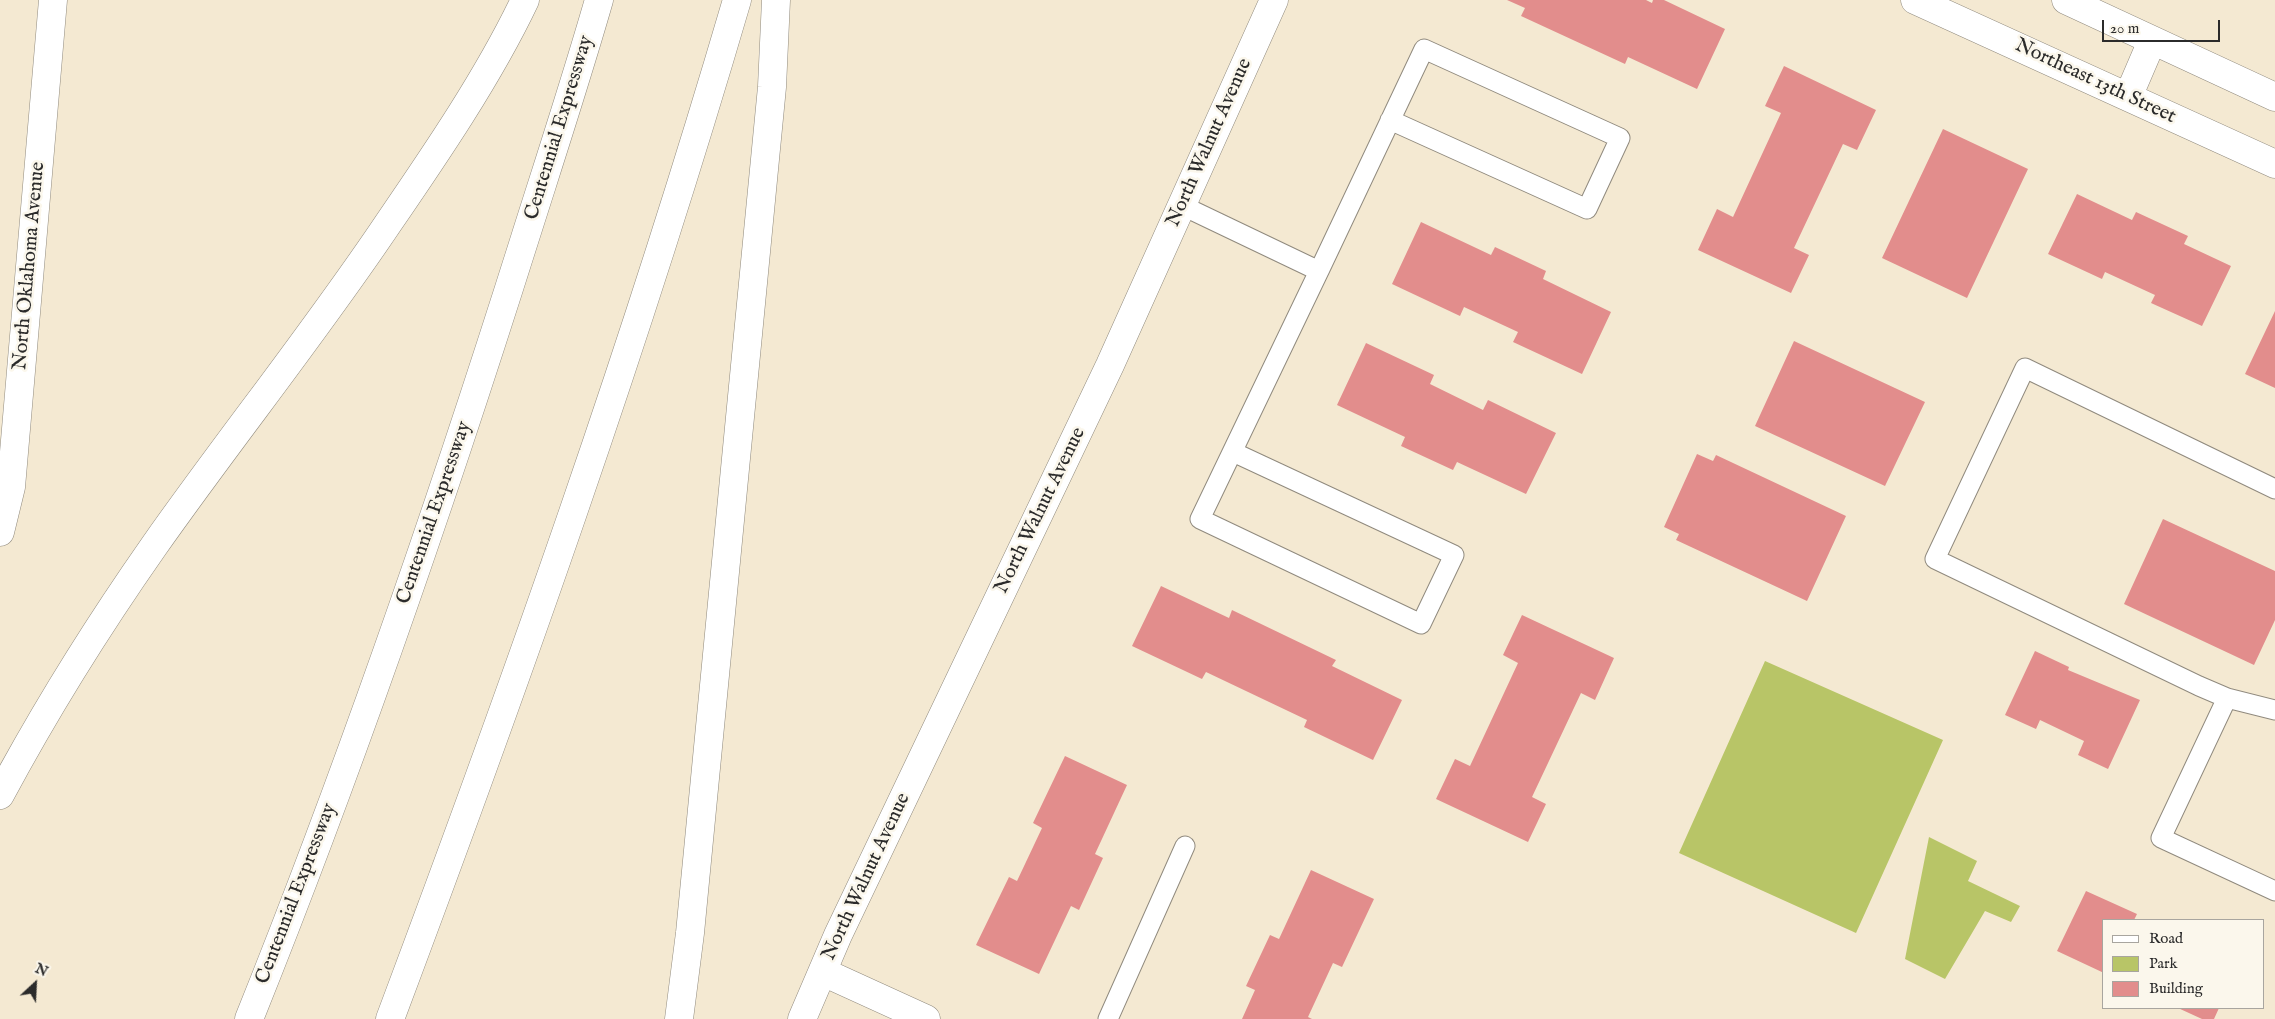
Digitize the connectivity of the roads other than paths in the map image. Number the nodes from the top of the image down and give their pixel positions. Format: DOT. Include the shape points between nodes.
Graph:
graph roads {
  1 [pos="53,0"];
  2 [pos="525,0"];
  3 [pos="599,0"];
  4 [pos="737,0"];
  5 [pos="776,0"];
  6 [pos="1274,0"];
  7 [pos="1915,0"];
  8 [pos="2066,0"];
  9 [pos="2152,40"];
  10 [pos="2128,97"];
  11 [pos="2275,97"];
  12 [pos="1390,120"];
  13 [pos="2275,164"];
  14 [pos="1183,206"];
  15 [pos="1320,271"];
  16 [pos="1233,452"];
  17 [pos="2275,489"];
  18 [pos="0,532"];
  19 [pos="2228,698"];
  20 [pos="2275,710"];
  21 [pos="0,795"];
  22 [pos="1185,846"];
  23 [pos="2275,890"];
  24 [pos="822,972"];
  25 [pos="249,1019"];
  26 [pos="390,1019"];
  27 [pos="680,1019"];
  28 [pos="802,1019"];
  29 [pos="926,1019"];
  30 [pos="1108,1019"];
  1 -- 18 [label="main road, North Oklahoma Avenue" via="11,488"];
  2 -- 21 [label="main road" via="513,27 476,87 351,279 154,546 97,630"];
  3 -- 25 [label="main road, Centennial Expressway" via="485,367 413,581"];
  4 -- 26 [label="main road" via="557,563"];
  5 -- 27 [label="main road" via="772,87"];
  6 -- 14 [label="main road, North Walnut Avenue"];
  7 -- 10 [label="main road, Northeast 13th Street"];
  8 -- 9 [label="main road"];
  9 -- 10 [label="main road"];
  9 -- 11 [label="main road"];
  10 -- 13 [label="main road, Northeast 13th Street"];
  12 -- 12 [label="lane" via="1424,49 1620,138 1586,209"];
  12 -- 15 [label="lane"];
  14 -- 15 [label="lane"];
  14 -- 24 [label="main road, North Walnut Avenue"];
  15 -- 16 [label="lane"];
  16 -- 16 [label="lane" via="1200,519 1420,624 1454,555"];
  17 -- 19 [label="lane" via="2025,368 1935,559"];
  19 -- 20 [label="lane"];
  19 -- 23 [label="lane" via="2161,838"];
  22 -- 30 [label="lane"];
  24 -- 28 [label="main road, North Walnut Avenue"];
  24 -- 29 [label="main road"];
}
